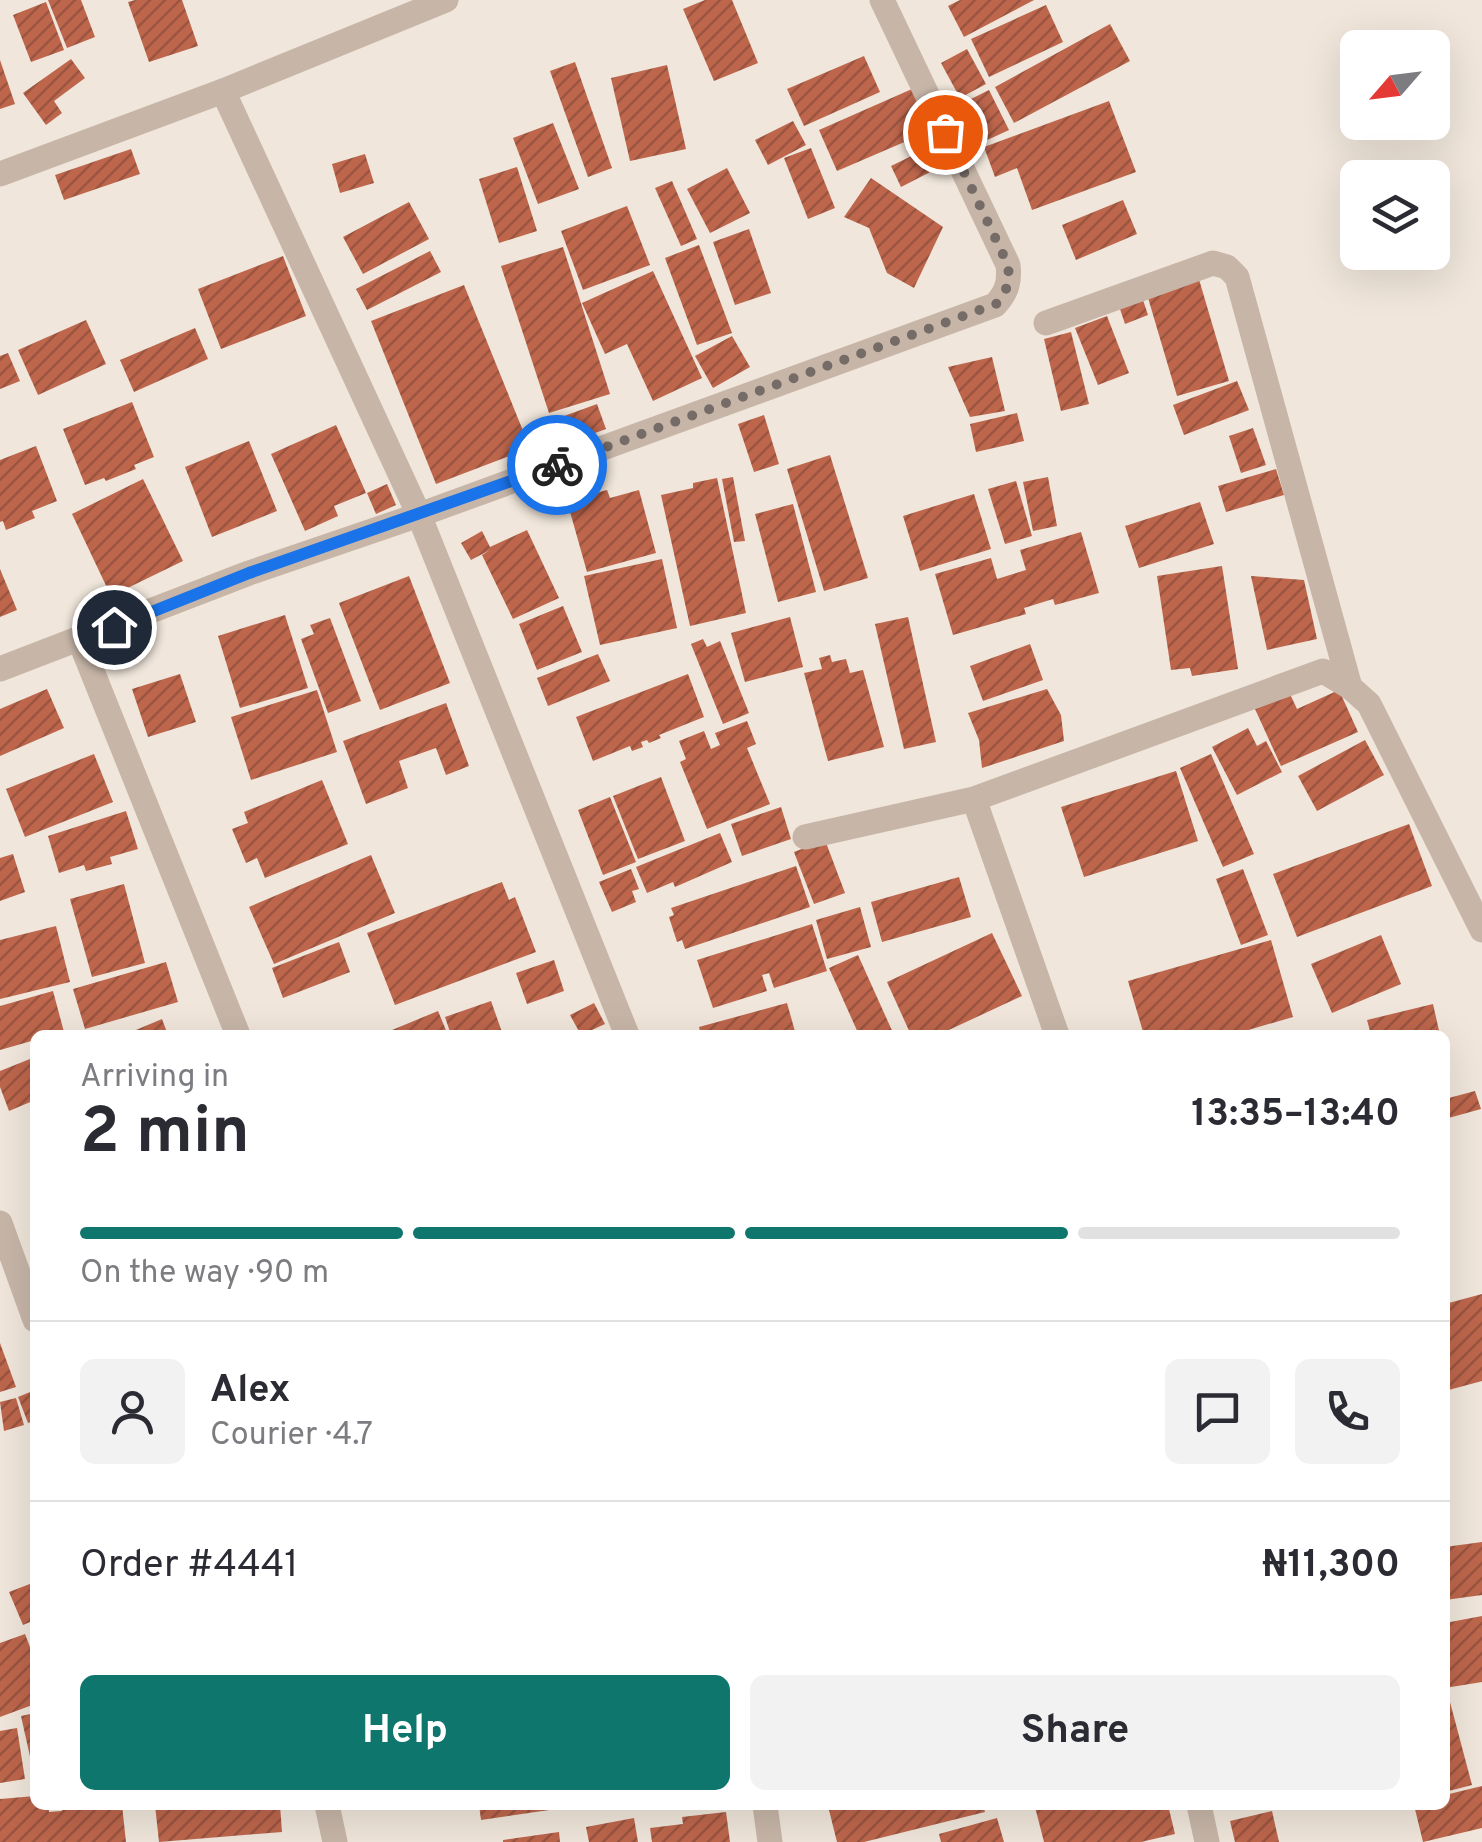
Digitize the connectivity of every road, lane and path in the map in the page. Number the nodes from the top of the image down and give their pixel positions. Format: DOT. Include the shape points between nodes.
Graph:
graph roads {
  1 [pos="446,0"];
  2 [pos="882,0"];
  3 [pos="223,91"];
  4 [pos="0,174"];
  5 [pos="1046,323"];
  6 [pos="420,515"];
  7 [pos="80,640"];
  8 [pos="0,669"];
  9 [pos="1350,687"];
  10 [pos="974,799"];
  11 [pos="805,837"];
  12 [pos="1482,930"];
  13 [pos="236,1030"];
  14 [pos="625,1030"];
  15 [pos="1055,1030"];
  16 [pos="0,1223"];
  17 [pos="30,1306"];
  18 [pos="328,1810"];
  19 [pos="766,1810"];
  20 [pos="1200,1810"];
  21 [pos="335,1842"];
  22 [pos="770,1842"];
  23 [pos="1206,1842"];
  1 -- 3 [label="street"];
  2 -- 6 [label="street" via="1008,265 1005,294 996,304"];
  3 -- 4 [label="street"];
  3 -- 6 [label="street"];
  5 -- 9 [label="street" via="1212,263 1237,277"];
  6 -- 7 [label="street"];
  6 -- 14 [label="street"];
  7 -- 8 [label="street"];
  7 -- 13 [label="street"];
  9 -- 10 [label="street" via="1323,671"];
  9 -- 12 [label="street" via="1369,704"];
  10 -- 11 [label="street"];
  10 -- 15 [label="street"];
  16 -- 17 [label="street"];
  18 -- 21 [label="street"];
  19 -- 22 [label="street"];
  20 -- 23 [label="street"];
}
